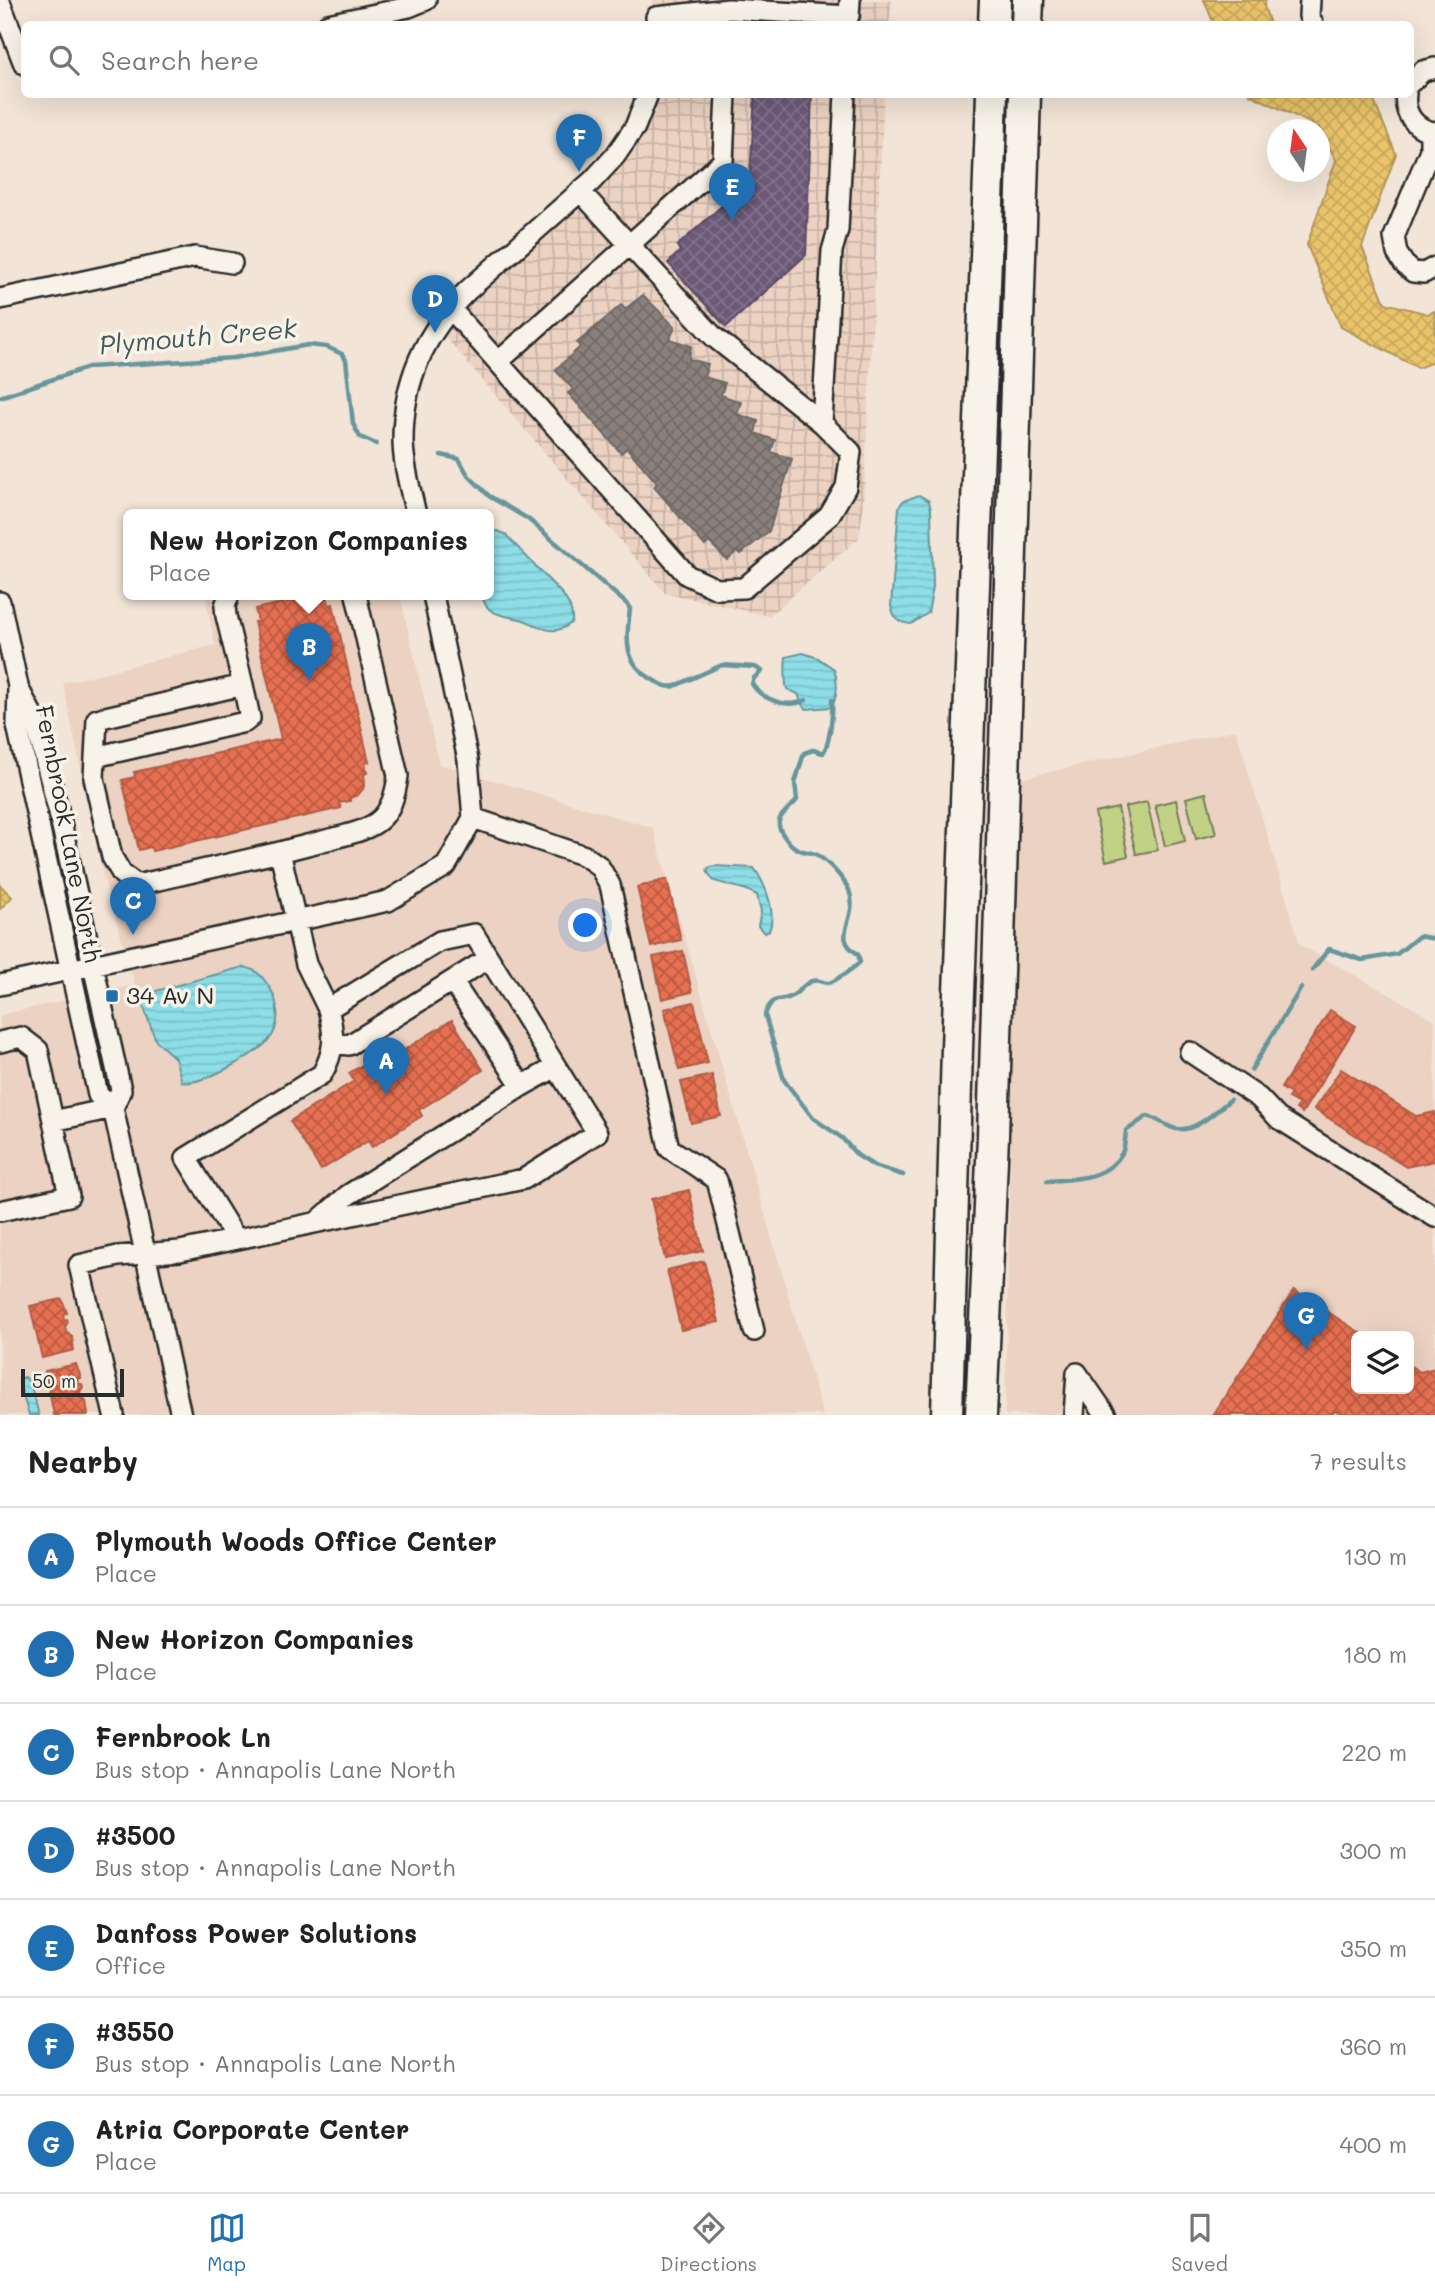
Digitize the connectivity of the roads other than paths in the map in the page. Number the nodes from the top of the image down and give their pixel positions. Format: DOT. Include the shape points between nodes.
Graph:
graph roads {
  1 [pos="426,0"];
  2 [pos="995,0"];
  3 [pos="1028,0"];
  4 [pos="1310,0"];
  5 [pos="0,2"];
  6 [pos="655,14"];
  7 [pos="849,14"];
  8 [pos="729,17"];
  9 [pos="342,21"];
  10 [pos="995,21"];
  11 [pos="1027,21"];
  12 [pos="1312,21"];
  13 [pos="21,56"];
  14 [pos="1435,68"];
  15 [pos="1414,80"];
  16 [pos="646,98"];
  17 [pos="726,98"];
  18 [pos="845,98"];
  19 [pos="992,98"];
  20 [pos="1025,98"];
  21 [pos="1408,98"];
  22 [pos="1433,132"];
  23 [pos="1431,164"];
  24 [pos="580,191"];
  25 [pos="628,244"];
  26 [pos="232,263"];
  27 [pos="1435,267"];
  28 [pos="0,299"];
  29 [pos="450,308"];
  30 [pos="498,362"];
  31 [pos="822,423"];
  32 [pos="415,509"];
  33 [pos="227,600"];
  34 [pos="357,600"];
  35 [pos="434,600"];
  36 [pos="0,602"];
  37 [pos="243,685"];
  38 [pos="18,686"];
  39 [pos="95,757"];
  40 [pos="473,818"];
  41 [pos="281,852"];
  42 [pos="297,922"];
  43 [pos="489,958"];
  44 [pos="93,965"];
  45 [pos="69,970"];
  46 [pos="452,981"];
  47 [pos="0,985"];
  48 [pos="328,1010"];
  49 [pos="0,1042"];
  50 [pos="333,1043"];
  51 [pos="1190,1052"];
  52 [pos="556,1067"];
  53 [pos="522,1086"];
  54 [pos="113,1108"];
  55 [pos="53,1121"];
  56 [pos="0,1211"];
  57 [pos="1433,1212"];
  58 [pos="317,1222"];
  59 [pos="236,1239"];
  60 [pos="145,1254"];
  61 [pos="754,1331"];
  62 [pos="982,1412"];
  63 [pos="114,1415"];
  64 [pos="181,1415"];
  65 [pos="947,1415"];
  66 [pos="1074,1415"];
  67 [pos="1106,1415"];
  1 -- 9 [label="street"];
  2 -- 10 [label="highway"];
  3 -- 11 [label="highway"];
  4 -- 12 [label="street"];
  5 -- 13 [label="street"];
  6 -- 8 [label="street"];
  7 -- 8 [label="street"];
  14 -- 15 [label="street"];
  16 -- 24 [label="street" via="635,127 615,156"];
  17 -- 25 [label="street" via="723,161"];
  18 -- 31 [label="street"];
  19 -- 65 [label="highway"];
  20 -- 62 [label="highway"];
  21 -- 22 [label="street" via="1406,110 1412,120"];
  22 -- 23 [label="street"];
  23 -- 27 [label="street" via="1394,237 1397,253 1413,272"];
  24 -- 25 [label="street"];
  24 -- 29 [label="street"];
  25 -- 30 [label="street"];
  25 -- 31 [label="street" via="714,337"];
  26 -- 28 [label="street" via="195,257"];
  29 -- 30 [label="street"];
  29 -- 32 [label="street" via="417,360 405,407 403,442"];
  30 -- 31 [label="street" via="687,575 717,589 744,588 830,516 846,487 851,452"];
  33 -- 37 [label="street" via="226,616"];
  34 -- 41 [label="street" via="398,776 396,795 390,810 363,831"];
  35 -- 40 [label="street" via="468,760"];
  36 -- 38 [label="street, Fernbrook Lane North"];
  37 -- 39 [label="street" via="97,719"];
  37 -- 39 [label="street" via="250,718 245,722"];
  38 -- 44 [label="street, Fernbrook Lane North" via="35,720"];
  38 -- 45 [label="street, Fernbrook Lane North" via="17,725"];
  39 -- 41 [label="street" via="94,778 112,856 122,874 137,885"];
  40 -- 42 [label="street" via="446,866 388,901"];
  40 -- 61 [label="street" via="585,856 599,866 610,885 669,1148 717,1181"];
  41 -- 42 [label="street"];
  42 -- 44 [label="street"];
  42 -- 48 [label="street" via="306,964"];
  43 -- 46 [label="street"];
  43 -- 48 [label="street" via="474,934 440,941"];
  43 -- 52 [label="street"];
  44 -- 45 [label="street"];
  44 -- 54 [label="street, Fernbrook Lane North" via="121,1090"];
  45 -- 47 [label="street"];
  45 -- 54 [label="street, Fernbrook Lane North" via="98,1095"];
  46 -- 50 [label="street" via="349,1045"];
  46 -- 53 [label="street"];
  48 -- 50 [label="street"];
  49 -- 55 [label="street" via="21,1037 38,1050"];
  50 -- 59 [label="street" via="322,1074 186,1158"];
  51 -- 57 [label="street" via="1259,1098 1278,1118"];
  52 -- 53 [label="street"];
  52 -- 58 [label="street" via="597,1133 524,1179"];
  53 -- 58 [label="street" via="348,1195"];
  54 -- 55 [label="street"];
  54 -- 60 [label="street, Fernbrook Lane North"];
  55 -- 56 [label="street" via="69,1196"];
  58 -- 59 [label="street"];
  59 -- 60 [label="street"];
  60 -- 63 [label="street" via="79,1265"];
  60 -- 64 [label="street, Fernbrook Lane North"];
  66 -- 67 [label="street" via="1077,1373"];
}
